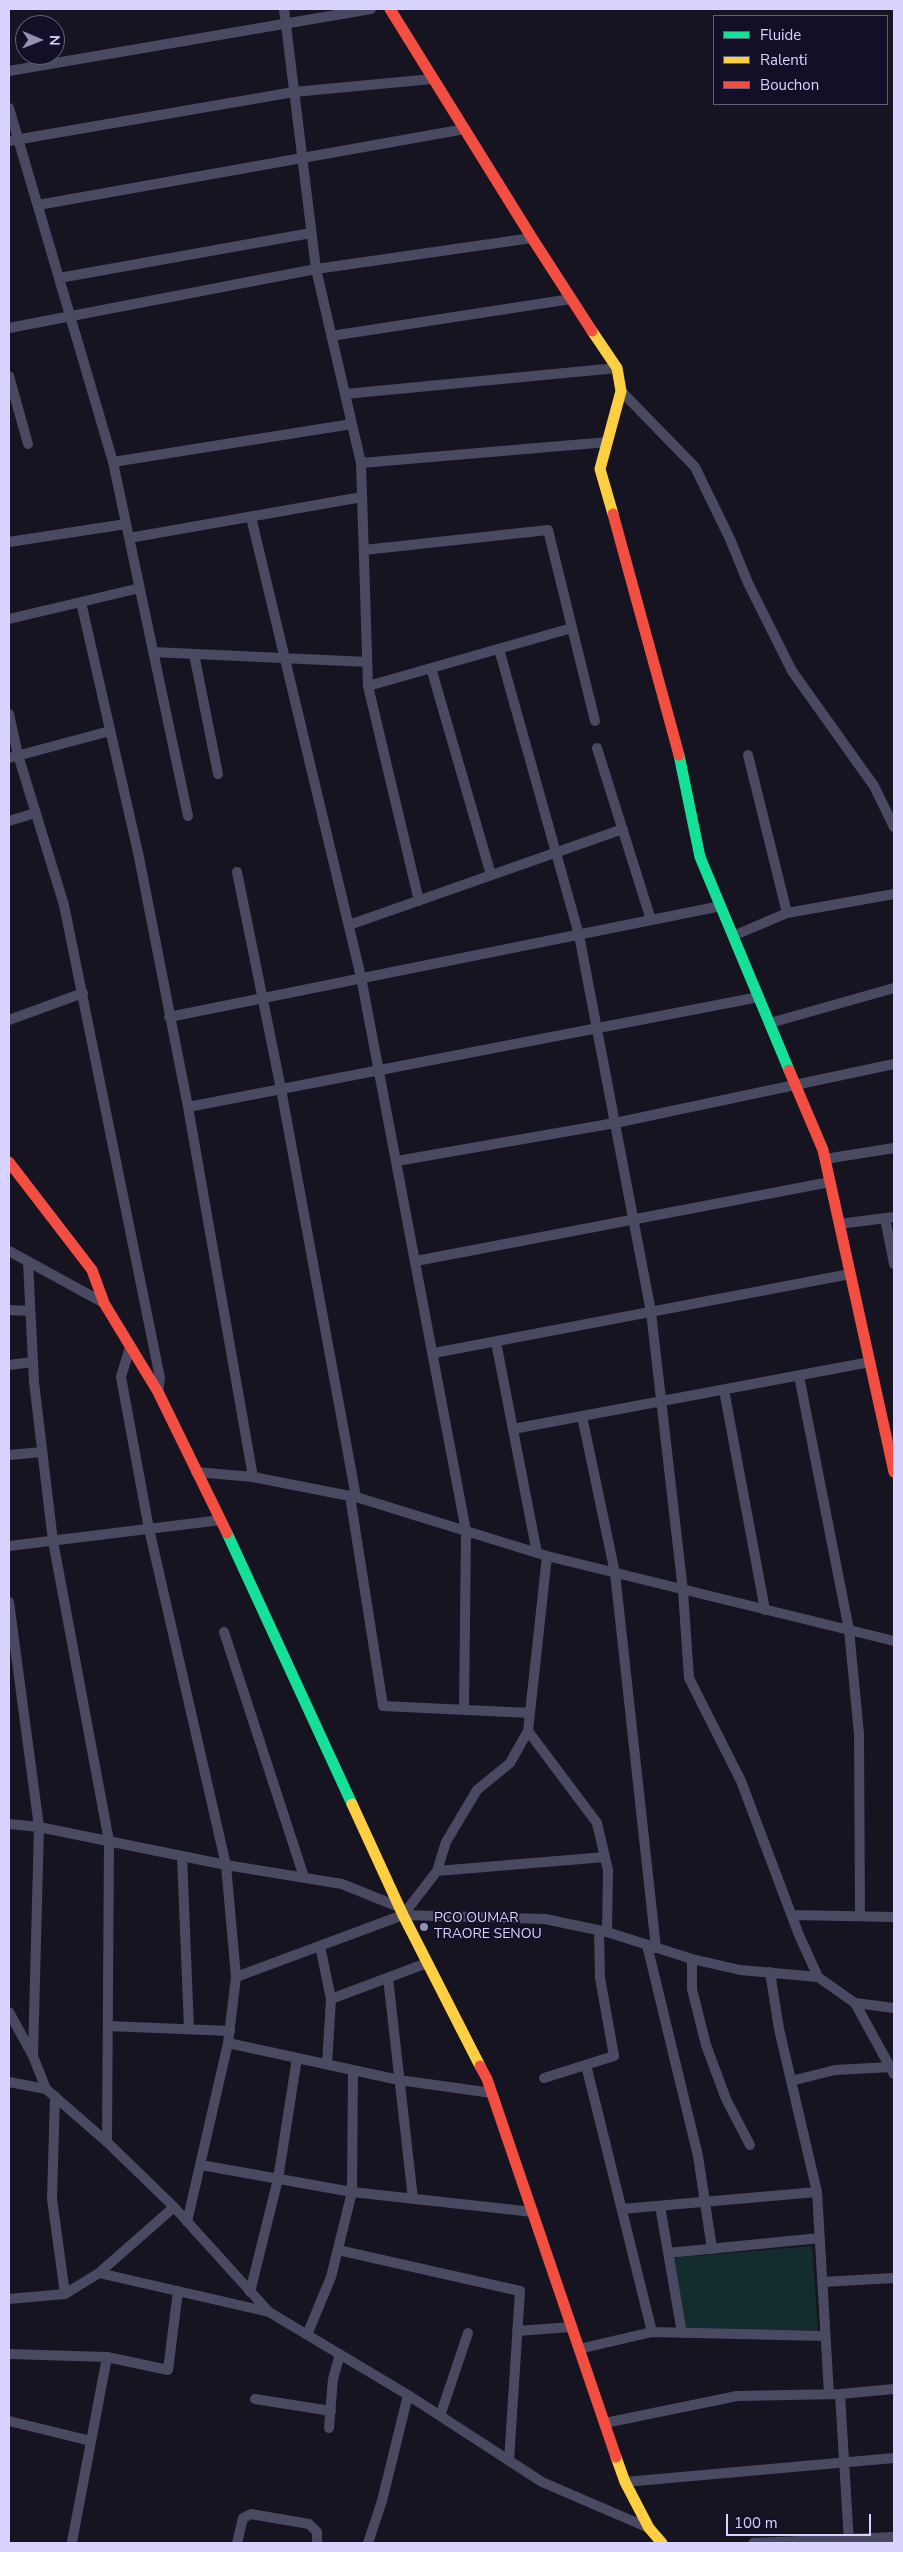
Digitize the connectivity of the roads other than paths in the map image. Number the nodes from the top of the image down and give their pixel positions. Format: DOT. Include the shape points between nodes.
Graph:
graph roads {
  1 [pos="284,9"];
  2 [pos="371,9"];
  3 [pos="390,9"];
  4 [pos="286,24"];
  5 [pos="9,72"];
  6 [pos="432,79"];
  7 [pos="294,92"];
  8 [pos="9,108"];
  9 [pos="465,129"];
  10 [pos="13,140"];
  11 [pos="302,158"];
  12 [pos="38,205"];
  13 [pos="311,233"];
  14 [pos="532,238"];
  15 [pos="316,269"];
  16 [pos="59,278"];
  17 [pos="572,299"];
  18 [pos="71,316"];
  19 [pos="9,328"];
  20 [pos="331,336"];
  21 [pos="616,368"];
  22 [pos="10,383"];
  23 [pos="621,391"];
  24 [pos="345,394"];
  25 [pos="352,424"];
  26 [pos="608,442"];
  27 [pos="28,444"];
  28 [pos="113,462"];
  29 [pos="362,463"];
  30 [pos="362,497"];
  31 [pos="252,517"];
  32 [pos="126,524"];
  33 [pos="129,538"];
  34 [pos="9,542"];
  35 [pos="364,550"];
  36 [pos="140,588"];
  37 [pos="81,602"];
  38 [pos="9,619"];
  39 [pos="572,628"];
  40 [pos="499,649"];
  41 [pos="153,652"];
  42 [pos="194,654"];
  43 [pos="285,658"];
  44 [pos="367,662"];
  45 [pos="431,668"];
  46 [pos="368,686"];
  47 [pos="9,714"];
  48 [pos="595,721"];
  49 [pos="110,731"];
  50 [pos="597,748"];
  51 [pos="748,755"];
  52 [pos="13,756"];
  53 [pos="218,774"];
  54 [pos="36,813"];
  55 [pos="188,816"];
  56 [pos="9,821"];
  57 [pos="894,827"];
  58 [pos="623,829"];
  59 [pos="556,852"];
  60 [pos="237,872"];
  61 [pos="491,875"];
  62 [pos="894,894"];
  63 [pos="419,901"];
  64 [pos="721,906"];
  65 [pos="787,913"];
  66 [pos="651,920"];
  67 [pos="349,925"];
  68 [pos="579,934"];
  69 [pos="733,936"];
  70 [pos="361,977"];
  71 [pos="894,988"];
  72 [pos="83,993"];
  73 [pos="262,998"];
  74 [pos="759,998"];
  75 [pos="169,1017"];
  76 [pos="9,1020"];
  77 [pos="770,1023"];
  78 [pos="597,1029"];
  79 [pos="894,1064"];
  80 [pos="379,1070"];
  81 [pos="795,1083"];
  82 [pos="281,1089"];
  83 [pos="188,1107"];
  84 [pos="615,1123"];
  85 [pos="894,1148"];
  86 [pos="825,1159"];
  87 [pos="397,1161"];
  88 [pos="9,1162"];
  89 [pos="830,1182"];
  90 [pos="889,1218"];
  91 [pos="634,1220"];
  92 [pos="839,1224"];
  93 [pos="9,1251"];
  94 [pos="28,1262"];
  95 [pos="416,1262"];
  96 [pos="894,1264"];
  97 [pos="850,1274"];
  98 [pos="104,1303"];
  99 [pos="9,1310"];
  100 [pos="30,1311"];
  101 [pos="651,1312"];
  102 [pos="496,1342"];
  103 [pos="130,1347"];
  104 [pos="434,1354"];
  105 [pos="33,1362"];
  106 [pos="870,1362"];
  107 [pos="9,1365"];
  108 [pos="798,1376"];
  109 [pos="724,1390"];
  110 [pos="158,1392"];
  111 [pos="661,1401"];
  112 [pos="582,1416"];
  113 [pos="513,1429"];
  114 [pos="42,1452"];
  115 [pos="9,1455"];
  116 [pos="196,1472"];
  117 [pos="894,1472"];
  118 [pos="253,1477"];
  119 [pos="353,1496"];
  120 [pos="221,1520"];
  121 [pos="149,1529"];
  122 [pos="466,1531"];
  123 [pos="53,1541"];
  124 [pos="9,1546"];
  125 [pos="542,1554"];
  126 [pos="615,1573"];
  127 [pos="684,1591"];
  128 [pos="9,1602"];
  129 [pos="765,1610"];
  130 [pos="849,1630"];
  131 [pos="224,1632"];
  132 [pos="894,1641"];
  133 [pos="464,1710"];
  134 [pos="530,1713"];
  135 [pos="528,1731"];
  136 [pos="9,1824"];
  137 [pos="39,1827"];
  138 [pos="109,1841"];
  139 [pos="182,1856"];
  140 [pos="605,1857"];
  141 [pos="226,1865"];
  142 [pos="437,1871"];
  143 [pos="304,1877"];
  144 [pos="401,1911"];
  145 [pos="792,1915"];
  146 [pos="860,1916"];
  147 [pos="894,1917"];
  148 [pos="603,1932"];
  149 [pos="320,1946"];
  150 [pos="652,1947"];
  151 [pos="692,1959"];
  152 [pos="428,1963"];
  153 [pos="770,1972"];
  154 [pos="236,1977"];
  155 [pos="818,1977"];
  156 [pos="388,1978"];
  157 [pos="331,2000"];
  158 [pos="855,2003"];
  159 [pos="894,2008"];
  160 [pos="9,2012"];
  161 [pos="108,2026"];
  162 [pos="190,2029"];
  163 [pos="230,2031"];
  164 [pos="228,2043"];
  165 [pos="33,2056"];
  166 [pos="297,2058"];
  167 [pos="327,2064"];
  168 [pos="586,2065"];
  169 [pos="353,2070"];
  170 [pos="893,2070"];
  171 [pos="544,2078"];
  172 [pos="399,2080"];
  173 [pos="791,2081"];
  174 [pos="9,2082"];
  175 [pos="46,2088"];
  176 [pos="492,2093"];
  177 [pos="55,2096"];
  178 [pos="107,2142"];
  179 [pos="750,2144"];
  180 [pos="201,2165"];
  181 [pos="278,2179"];
  182 [pos="352,2192"];
  183 [pos="817,2192"];
  184 [pos="413,2199"];
  185 [pos="705,2202"];
  186 [pos="660,2206"];
  187 [pos="174,2207"];
  188 [pos="622,2209"];
  189 [pos="533,2212"];
  190 [pos="187,2222"];
  191 [pos="820,2238"];
  192 [pos="712,2249"];
  193 [pos="338,2250"];
  194 [pos="668,2253"];
  195 [pos="99,2273"];
  196 [pos="894,2278"];
  197 [pos="822,2282"];
  198 [pos="178,2291"];
  199 [pos="250,2292"];
  200 [pos="65,2294"];
  201 [pos="9,2299"];
  202 [pos="269,2312"];
  203 [pos="572,2327"];
  204 [pos="517,2331"];
  205 [pos="652,2332"];
  206 [pos="682,2332"];
  207 [pos="468,2333"];
  208 [pos="307,2335"];
  209 [pos="826,2336"];
  210 [pos="579,2349"];
  211 [pos="9,2354"];
  212 [pos="340,2354"];
  213 [pos="108,2357"];
  214 [pos="894,2389"];
  215 [pos="829,2394"];
  216 [pos="840,2394"];
  217 [pos="408,2395"];
  218 [pos="255,2399"];
  219 [pos="330,2411"];
  220 [pos="440,2416"];
  221 [pos="9,2421"];
  222 [pos="605,2423"];
  223 [pos="329,2428"];
  224 [pos="91,2441"];
  225 [pos="894,2458"];
  226 [pos="509,2461"];
  227 [pos="844,2463"];
  228 [pos="625,2482"];
  229 [pos="649,2528"];
  230 [pos="894,2537"];
  231 [pos="848,2541"];
  232 [pos="72,2542"];
  233 [pos="237,2543"];
  234 [pos="317,2543"];
  235 [pos="368,2543"];
  236 [pos="662,2543"];
  237 [pos="754,2543"];
  1 -- 4 [label="street"];
  2 -- 4 [label="street"];
  3 -- 6 [label="street"];
  4 -- 5 [label="street"];
  4 -- 7 [label="street"];
  6 -- 7 [label="street"];
  6 -- 9 [label="street"];
  7 -- 10 [label="street"];
  7 -- 11 [label="street"];
  8 -- 10 [label="street"];
  9 -- 11 [label="street"];
  9 -- 14 [label="street"];
  10 -- 12 [label="street"];
  11 -- 12 [label="street"];
  11 -- 13 [label="street"];
  12 -- 16 [label="street"];
  13 -- 15 [label="street"];
  13 -- 16 [label="street"];
  14 -- 15 [label="street"];
  14 -- 17 [label="street"];
  15 -- 18 [label="street"];
  15 -- 20 [label="street"];
  16 -- 18 [label="street"];
  17 -- 20 [label="street"];
  17 -- 21 [label="street"];
  18 -- 19 [label="street"];
  18 -- 28 [label="street"];
  20 -- 24 [label="street"];
  21 -- 23 [label="street"];
  21 -- 24 [label="street"];
  22 -- 27 [label="street"];
  23 -- 26 [label="street"];
  23 -- 57 [label="street" via="695,467 792,671 874,786"];
  24 -- 25 [label="street"];
  25 -- 28 [label="street"];
  25 -- 29 [label="street"];
  26 -- 29 [label="street"];
  26 -- 64 [label="street" via="600,469 676,740 700,856"];
  28 -- 32 [label="street"];
  29 -- 30 [label="street"];
  30 -- 31 [label="street"];
  30 -- 35 [label="street"];
  31 -- 33 [label="street"];
  31 -- 43 [label="street"];
  32 -- 33 [label="street"];
  32 -- 34 [label="street"];
  33 -- 36 [label="street"];
  35 -- 39 [label="street" via="548,530"];
  35 -- 44 [label="street"];
  36 -- 37 [label="street"];
  36 -- 41 [label="street"];
  37 -- 38 [label="street"];
  37 -- 49 [label="street"];
  39 -- 40 [label="street"];
  39 -- 48 [label="street"];
  40 -- 45 [label="street"];
  40 -- 59 [label="street"];
  41 -- 42 [label="street"];
  41 -- 55 [label="street"];
  42 -- 43 [label="street"];
  42 -- 53 [label="street"];
  43 -- 44 [label="street"];
  43 -- 67 [label="street"];
  44 -- 46 [label="street"];
  45 -- 46 [label="street"];
  45 -- 61 [label="street"];
  46 -- 63 [label="street"];
  47 -- 52 [label="street"];
  49 -- 52 [label="street"];
  49 -- 75 [label="street" via="139,857"];
  50 -- 58 [label="street"];
  51 -- 65 [label="street"];
  52 -- 54 [label="street"];
  54 -- 56 [label="street"];
  54 -- 72 [label="street" via="64,905"];
  58 -- 59 [label="street"];
  58 -- 66 [label="street"];
  59 -- 61 [label="street"];
  59 -- 68 [label="street"];
  60 -- 73 [label="street"];
  61 -- 63 [label="street"];
  62 -- 65 [label="street"];
  63 -- 67 [label="street"];
  64 -- 66 [label="street"];
  64 -- 69 [label="street"];
  65 -- 69 [label="street"];
  66 -- 68 [label="street"];
  67 -- 70 [label="street"];
  68 -- 70 [label="street"];
  68 -- 78 [label="street"];
  69 -- 74 [label="street"];
  70 -- 73 [label="street"];
  70 -- 80 [label="street"];
  71 -- 77 [label="street"];
  72 -- 76 [label="street"];
  72 -- 110 [label="street" via="160,1378"];
  73 -- 75 [label="street"];
  73 -- 82 [label="street"];
  74 -- 77 [label="street"];
  74 -- 78 [label="street"];
  75 -- 83 [label="street"];
  77 -- 81 [label="street"];
  78 -- 80 [label="street"];
  78 -- 84 [label="street"];
  79 -- 81 [label="street"];
  80 -- 82 [label="street"];
  80 -- 87 [label="street"];
  81 -- 84 [label="street"];
  81 -- 86 [label="street"];
  82 -- 83 [label="street"];
  82 -- 119 [label="street"];
  83 -- 118 [label="street"];
  84 -- 87 [label="street"];
  84 -- 91 [label="street"];
  85 -- 86 [label="street"];
  86 -- 89 [label="street"];
  87 -- 95 [label="street"];
  88 -- 98 [label="street" via="92,1270"];
  89 -- 91 [label="street"];
  89 -- 92 [label="street"];
  90 -- 92 [label="street"];
  90 -- 96 [label="street"];
  91 -- 95 [label="street"];
  91 -- 101 [label="street"];
  92 -- 97 [label="street"];
  93 -- 94 [label="street"];
  94 -- 98 [label="street"];
  94 -- 100 [label="street"];
  95 -- 104 [label="street"];
  97 -- 101 [label="street"];
  97 -- 106 [label="street"];
  98 -- 103 [label="street"];
  99 -- 100 [label="street"];
  100 -- 105 [label="street"];
  101 -- 102 [label="street"];
  101 -- 111 [label="street"];
  102 -- 104 [label="street"];
  102 -- 113 [label="street"];
  103 -- 110 [label="street"];
  103 -- 121 [label="street" via="121,1377"];
  104 -- 122 [label="street"];
  105 -- 107 [label="street"];
  105 -- 114 [label="street"];
  106 -- 108 [label="street"];
  106 -- 117 [label="street"];
  108 -- 109 [label="street"];
  108 -- 130 [label="street"];
  109 -- 111 [label="street"];
  109 -- 129 [label="street"];
  110 -- 116 [label="street"];
  111 -- 112 [label="street"];
  111 -- 127 [label="street"];
  112 -- 113 [label="street"];
  112 -- 126 [label="street"];
  113 -- 125 [label="street"];
  114 -- 115 [label="street"];
  114 -- 123 [label="street"];
  116 -- 118 [label="street"];
  116 -- 120 [label="street"];
  118 -- 119 [label="street"];
  119 -- 122 [label="street"];
  119 -- 133 [label="street" via="383,1706"];
  120 -- 121 [label="street"];
  120 -- 144 [label="street"];
  121 -- 123 [label="street"];
  121 -- 141 [label="street"];
  122 -- 125 [label="street"];
  122 -- 133 [label="street"];
  123 -- 124 [label="street"];
  123 -- 138 [label="street"];
  125 -- 126 [label="street"];
  125 -- 134 [label="street"];
  126 -- 127 [label="street"];
  126 -- 150 [label="street"];
  127 -- 129 [label="street"];
  127 -- 145 [label="street" via="688,1678 741,1781"];
  128 -- 137 [label="street"];
  129 -- 130 [label="street"];
  130 -- 132 [label="street"];
  130 -- 146 [label="street" via="859,1734"];
  131 -- 143 [label="street"];
  133 -- 134 [label="street"];
  134 -- 135 [label="street"];
  135 -- 140 [label="street" via="597,1823"];
  135 -- 142 [label="street" via="510,1763 477,1790 446,1842"];
  136 -- 137 [label="street"];
  137 -- 138 [label="street"];
  137 -- 165 [label="street"];
  138 -- 139 [label="street"];
  138 -- 161 [label="street"];
  139 -- 141 [label="street"];
  139 -- 162 [label="street"];
  140 -- 142 [label="street"];
  140 -- 148 [label="street" via="608,1870"];
  141 -- 143 [label="street"];
  141 -- 154 [label="street"];
  142 -- 144 [label="street"];
  143 -- 144 [label="street" via="342,1884"];
  144 -- 148 [label="street" via="545,1919"];
  144 -- 149 [label="street"];
  144 -- 152 [label="street"];
  145 -- 146 [label="street"];
  145 -- 155 [label="street"];
  146 -- 147 [label="street"];
  148 -- 150 [label="street"];
  148 -- 168 [label="street" via="600,1978 614,2056"];
  149 -- 154 [label="street"];
  149 -- 157 [label="street"];
  150 -- 151 [label="street"];
  150 -- 185 [label="street" via="698,2156"];
  151 -- 153 [label="street" via="740,1970"];
  151 -- 179 [label="street" via="692,1989 706,2045 726,2098"];
  152 -- 156 [label="street"];
  152 -- 176 [label="street"];
  153 -- 155 [label="street"];
  153 -- 173 [label="street"];
  154 -- 163 [label="street"];
  155 -- 158 [label="street"];
  156 -- 157 [label="street"];
  156 -- 172 [label="street"];
  157 -- 167 [label="street"];
  158 -- 159 [label="street"];
  158 -- 170 [label="street"];
  160 -- 165 [label="street"];
  161 -- 162 [label="street"];
  161 -- 178 [label="street"];
  162 -- 163 [label="street"];
  163 -- 164 [label="street"];
  164 -- 166 [label="street"];
  164 -- 180 [label="street"];
  165 -- 175 [label="street"];
  166 -- 167 [label="street"];
  166 -- 181 [label="street"];
  167 -- 169 [label="street"];
  168 -- 171 [label="street"];
  168 -- 188 [label="street"];
  169 -- 172 [label="street"];
  169 -- 182 [label="street"];
  170 -- 173 [label="street" via="835,2070"];
  172 -- 176 [label="street"];
  172 -- 184 [label="street"];
  173 -- 183 [label="street"];
  174 -- 175 [label="street"];
  175 -- 177 [label="street"];
  176 -- 189 [label="street"];
  177 -- 178 [label="street"];
  177 -- 200 [label="street" via="52,2199"];
  178 -- 187 [label="street"];
  180 -- 181 [label="street"];
  180 -- 190 [label="street"];
  181 -- 182 [label="street"];
  181 -- 199 [label="street"];
  182 -- 184 [label="street"];
  182 -- 193 [label="street"];
  183 -- 185 [label="street"];
  183 -- 191 [label="street"];
  184 -- 189 [label="street"];
  185 -- 186 [label="street"];
  185 -- 192 [label="street"];
  186 -- 188 [label="street"];
  186 -- 194 [label="street"];
  187 -- 190 [label="street"];
  187 -- 195 [label="street"];
  188 -- 205 [label="street"];
  189 -- 203 [label="street"];
  190 -- 199 [label="street"];
  191 -- 192 [label="street"];
  191 -- 197 [label="street"];
  192 -- 194 [label="street"];
  193 -- 204 [label="street" via="520,2291"];
  193 -- 208 [label="street" via="331,2277"];
  194 -- 206 [label="street"];
  195 -- 198 [label="street"];
  195 -- 200 [label="street"];
  196 -- 197 [label="street"];
  197 -- 209 [label="street"];
  198 -- 202 [label="street"];
  198 -- 213 [label="street" via="168,2370"];
  199 -- 202 [label="street"];
  200 -- 201 [label="street"];
  202 -- 208 [label="street"];
  203 -- 204 [label="street"];
  203 -- 210 [label="street"];
  204 -- 226 [label="street"];
  205 -- 206 [label="street"];
  205 -- 210 [label="street"];
  206 -- 209 [label="street"];
  207 -- 220 [label="street"];
  208 -- 212 [label="street"];
  209 -- 215 [label="street"];
  210 -- 222 [label="street"];
  211 -- 213 [label="street"];
  212 -- 217 [label="street"];
  212 -- 219 [label="street"];
  213 -- 224 [label="street"];
  214 -- 216 [label="street"];
  215 -- 216 [label="street"];
  215 -- 222 [label="street" via="737,2396"];
  216 -- 227 [label="street"];
  217 -- 220 [label="street"];
  217 -- 235 [label="street"];
  218 -- 219 [label="street"];
  219 -- 223 [label="street"];
  220 -- 226 [label="street"];
  221 -- 224 [label="street"];
  222 -- 228 [label="street"];
  224 -- 232 [label="street"];
  225 -- 227 [label="street"];
  226 -- 229 [label="street" via="542,2482"];
  227 -- 228 [label="street"];
  227 -- 231 [label="street"];
  228 -- 229 [label="street"];
  229 -- 236 [label="street"];
  230 -- 231 [label="street"];
  231 -- 237 [label="street"];
  233 -- 234 [label="street" via="243,2518 250,2514 309,2524 317,2532"];
}
